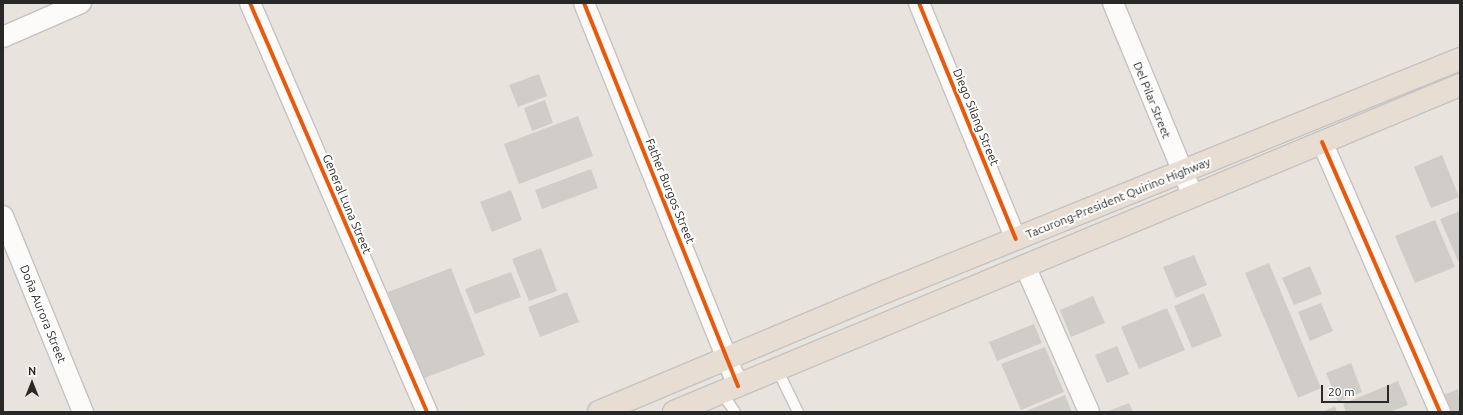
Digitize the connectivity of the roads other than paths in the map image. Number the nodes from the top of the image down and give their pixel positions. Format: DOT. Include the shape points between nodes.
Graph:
graph roads {
  1 [pos="81,3"];
  2 [pos="250,3"];
  3 [pos="584,3"];
  4 [pos="919,3"];
  5 [pos="1113,3"];
  6 [pos="3,37"];
  7 [pos="1460,59"];
  8 [pos="1460,85"];
  9 [pos="1322,142"];
  10 [pos="1182,172"];
  11 [pos="1193,196"];
  12 [pos="3,216"];
  13 [pos="1016,239"];
  14 [pos="1025,266"];
  15 [pos="727,360"];
  16 [pos="777,369"];
  17 [pos="730,389"];
  18 [pos="83,412"];
  19 [pos="427,412"];
  20 [pos="599,412"];
  21 [pos="674,412"];
  22 [pos="735,412"];
  23 [pos="798,412"];
  24 [pos="1089,412"];
  25 [pos="1440,412"];
  1 -- 6 [label="street"];
  2 -- 19 [label="street, General Luna Street"];
  3 -- 15 [label="street, Father Burgos Street"];
  4 -- 13 [label="street, Diego Silang Street"];
  5 -- 10 [label="street, Del Pilar Street"];
  7 -- 10 [label="highway, Tacurong-President Quirino Highway"];
  8 -- 9 [label="highway"];
  9 -- 11 [label="highway"];
  9 -- 25 [label="street"];
  10 -- 11 [label="street, Del Pilar Street"];
  10 -- 13 [label="highway, Tacurong-President Quirino Highway"];
  11 -- 14 [label="highway"];
  12 -- 18 [label="street, Doña Aurora Street"];
  13 -- 15 [label="highway, Tacurong-President Quirino Highway" via="887,290"];
  14 -- 16 [label="highway"];
  14 -- 24 [label="street"];
  15 -- 17 [label="street, Father Burgos Street"];
  15 -- 20 [label="highway, Tacurong-President Quirino Highway"];
  16 -- 17 [label="highway"];
  16 -- 23 [label="lane"];
  17 -- 21 [label="highway"];
  17 -- 22 [label="lane"];
}
